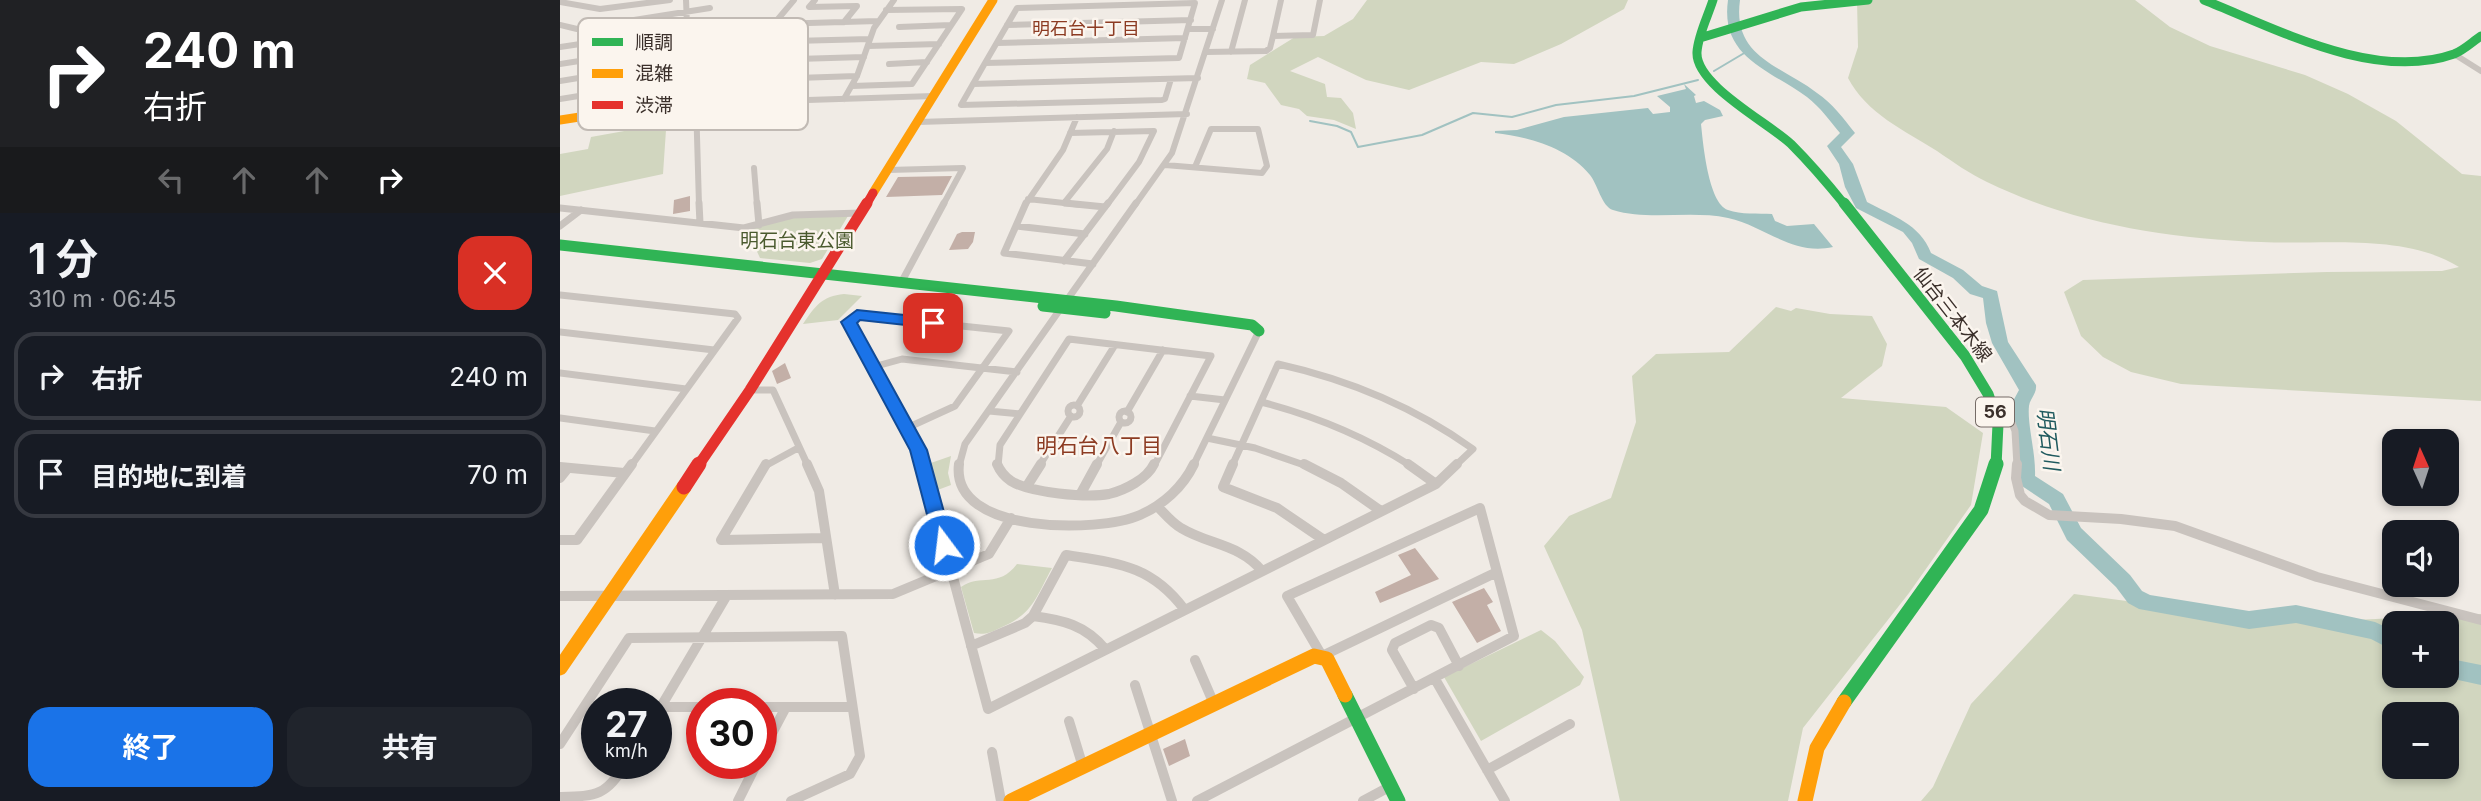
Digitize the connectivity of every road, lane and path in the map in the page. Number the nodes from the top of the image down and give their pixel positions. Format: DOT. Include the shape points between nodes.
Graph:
graph roads {
  1 [pos="612,0"];
  2 [pos="670,0"];
  3 [pos="686,0"];
  4 [pos="794,0"];
  5 [pos="815,0"];
  6 [pos="894,0"];
  7 [pos="993,0"];
  8 [pos="1222,0"];
  9 [pos="1245,0"];
  10 [pos="1281,0"];
  11 [pos="1320,0"];
  12 [pos="1713,0"];
  13 [pos="1868,0"];
  14 [pos="2204,0"];
  15 [pos="560,2"];
  16 [pos="1140,2"];
  17 [pos="710,8"];
  18 [pos="600,9"];
  19 [pos="887,10"];
  20 [pos="687,13"];
  21 [pos="653,18"];
  22 [pos="687,18"];
  23 [pos="779,18"];
  24 [pos="1191,20"];
  25 [pos="844,22"];
  26 [pos="878,22"];
  27 [pos="808,23"];
  28 [pos="560,25"];
  29 [pos="951,25"];
  30 [pos="1007,25"];
  31 [pos="899,27"];
  32 [pos="578,29"];
  33 [pos="1188,29"];
  34 [pos="1213,29"];
  35 [pos="1273,36"];
  36 [pos="2481,36"];
  37 [pos="1185,38"];
  38 [pos="1700,38"];
  39 [pos="808,41"];
  40 [pos="869,42"];
  41 [pos="997,43"];
  42 [pos="578,44"];
  43 [pos="939,44"];
  44 [pos="560,47"];
  45 [pos="1206,52"];
  46 [pos="1231,52"];
  47 [pos="2454,54"];
  48 [pos="864,57"];
  49 [pos="808,59"];
  50 [pos="578,61"];
  51 [pos="927,62"];
  52 [pos="985,63"];
  53 [pos="560,64"];
  54 [pos="888,64"];
  55 [pos="2481,71"];
  56 [pos="858,76"];
  57 [pos="578,78"];
  58 [pos="808,78"];
  59 [pos="1198,78"];
  60 [pos="1171,79"];
  61 [pos="560,81"];
  62 [pos="973,84"];
  63 [pos="852,86"];
  64 [pos="578,96"];
  65 [pos="934,96"];
  66 [pos="560,99"];
  67 [pos="844,99"];
  68 [pos="808,100"];
  69 [pos="1187,114"];
  70 [pos="578,117"];
  71 [pos="1077,117"];
  72 [pos="560,120"];
  73 [pos="918,122"];
  74 [pos="696,130"];
  75 [pos="1114,131"];
  76 [pos="1070,132"];
  77 [pos="1165,164"];
  78 [pos="1195,167"];
  79 [pos="754,168"];
  80 [pos="888,170"];
  81 [pos="1028,200"];
  82 [pos="1064,203"];
  83 [pos="1105,207"];
  84 [pos="560,208"];
  85 [pos="581,210"];
  86 [pos="861,213"];
  87 [pos="700,223"];
  88 [pos="759,225"];
  89 [pos="560,226"];
  90 [pos="1016,226"];
  91 [pos="1085,234"];
  92 [pos="560,245"];
  93 [pos="560,252"];
  94 [pos="1064,261"];
  95 [pos="1093,264"];
  96 [pos="821,278"];
  97 [pos="901,283"];
  98 [pos="560,295"];
  99 [pos="1064,304"];
  100 [pos="1259,331"];
  101 [pos="560,332"];
  102 [pos="1115,345"];
  103 [pos="714,350"];
  104 [pos="1163,350"];
  105 [pos="873,367"];
  106 [pos="983,368"];
  107 [pos="1017,372"];
  108 [pos="560,373"];
  109 [pos="686,389"];
  110 [pos="750,390"];
  111 [pos="1190,396"];
  112 [pos="1225,400"];
  113 [pos="1261,402"];
  114 [pos="1994,410"];
  115 [pos="989,411"];
  116 [pos="1020,414"];
  117 [pos="560,418"];
  118 [pos="907,428"];
  119 [pos="655,431"];
  120 [pos="1207,438"];
  121 [pos="1242,444"];
  122 [pos="799,448"];
  123 [pos="564,467"];
  124 [pos="624,473"];
  125 [pos="560,478"];
  126 [pos="1436,484"];
  127 [pos="1027,486"];
  128 [pos="1080,495"];
  129 [pos="1157,506"];
  130 [pos="1381,511"];
  131 [pos="1011,518"];
  132 [pos="825,538"];
  133 [pos="560,540"];
  134 [pos="1324,540"];
  135 [pos="950,570"];
  136 [pos="1262,571"];
  137 [pos="1497,572"];
  138 [pos="610,595"];
  139 [pos="727,595"];
  140 [pos="835,595"];
  141 [pos="560,596"];
  142 [pos="1184,609"];
  143 [pos="1033,616"];
  144 [pos="2481,620"];
  145 [pos="703,637"];
  146 [pos="971,646"];
  147 [pos="1105,649"];
  148 [pos="1322,656"];
  149 [pos="1195,660"];
  150 [pos="1459,666"];
  151 [pos="560,668"];
  152 [pos="1435,679"];
  153 [pos="1135,685"];
  154 [pos="672,689"];
  155 [pos="1414,689"];
  156 [pos="1214,704"];
  157 [pos="777,707"];
  158 [pos="786,707"];
  159 [pos="852,707"];
  160 [pos="1358,717"];
  161 [pos="1069,721"];
  162 [pos="777,724"];
  163 [pos="1570,724"];
  164 [pos="1149,735"];
  165 [pos="560,744"];
  166 [pos="992,752"];
  167 [pos="1083,767"];
  168 [pos="1487,769"];
  169 [pos="616,779"];
  170 [pos="749,779"];
  171 [pos="1391,786"];
  172 [pos="560,797"];
  173 [pos="738,801"];
  174 [pos="791,801"];
  175 [pos="1002,801"];
  176 [pos="1012,801"];
  177 [pos="1172,801"];
  178 [pos="1197,801"];
  179 [pos="1363,801"];
  180 [pos="1398,801"];
  181 [pos="1505,801"];
  182 [pos="1805,801"];
  1 -- 18 [label="street"];
  2 -- 18 [label="street"];
  3 -- 20 [label="street"];
  4 -- 23 [label="street"];
  5 -- 25 [label="street" via="809,7 857,6"];
  6 -- 19 [label="street"];
  7 -- 65 [label="street"];
  8 -- 34 [label="street"];
  9 -- 46 [label="street"];
  10 -- 35 [label="street"];
  11 -- 35 [label="street" via="1315,34"];
  12 -- 38 [label="street, 仙台三本木線 / 56"];
  13 -- 38 [label="street" via="1801,7"];
  14 -- 47 [label="street" via="2358,55 2417,60"];
  15 -- 18 [label="street"];
  16 -- 24 [label="street" via="1195,3"];
  16 -- 30 [label="street" via="1017,8"];
  17 -- 20 [label="street"];
  19 -- 26 [label="street"];
  19 -- 29 [label="street" via="962,9"];
  20 -- 21 [label="street"];
  20 -- 22 [label="street"];
  24 -- 30 [label="street"];
  24 -- 33 [label="street"];
  25 -- 26 [label="street"];
  25 -- 27 [label="street"];
  26 -- 40 [label="street"];
  28 -- 32 [label="street"];
  29 -- 31 [label="street"];
  29 -- 43 [label="street"];
  30 -- 41 [label="street"];
  33 -- 34 [label="street"];
  33 -- 37 [label="street"];
  34 -- 45 [label="street"];
  35 -- 46 [label="street" via="1266,51"];
  36 -- 47 [label="street"];
  37 -- 41 [label="street"];
  37 -- 52 [label="street" via="1179,58"];
  38 -- 114 [label="street, 仙台三本木線 / 56" via="1697,60 1703,73 1810,162 1969,362"];
  39 -- 40 [label="street"];
  40 -- 43 [label="street"];
  40 -- 48 [label="street"];
  41 -- 52 [label="street"];
  42 -- 44 [label="street"];
  43 -- 51 [label="street"];
  45 -- 46 [label="street"];
  45 -- 59 [label="street"];
  47 -- 55 [label="street"];
  48 -- 49 [label="street"];
  48 -- 56 [label="street"];
  50 -- 53 [label="street"];
  51 -- 54 [label="street"];
  51 -- 63 [label="street" via="912,84"];
  52 -- 62 [label="street"];
  56 -- 58 [label="street"];
  56 -- 63 [label="street"];
  57 -- 61 [label="street"];
  59 -- 60 [label="street"];
  59 -- 69 [label="street"];
  60 -- 62 [label="street"];
  60 -- 62 [label="street" via="1162,100 961,105"];
  63 -- 67 [label="street"];
  64 -- 66 [label="street"];
  65 -- 67 [label="street"];
  65 -- 73 [label="street"];
  67 -- 68 [label="street"];
  69 -- 71 [label="street"];
  69 -- 77 [label="street"];
  70 -- 72 [label="street"];
  71 -- 73 [label="street"];
  71 -- 76 [label="street"];
  73 -- 80 [label="street"];
  74 -- 87 [label="street"];
  75 -- 76 [label="street"];
  75 -- 82 [label="street" via="1107,149"];
  75 -- 83 [label="street" via="1154,131 1143,156"];
  76 -- 81 [label="street" via="1063,150"];
  77 -- 78 [label="street"];
  77 -- 95 [label="street"];
  78 -- 78 [label="street" via="1212,129 1258,129 1267,166 1262,173"];
  79 -- 88 [label="street"];
  80 -- 86 [label="street"];
  80 -- 97 [label="street" via="963,168"];
  81 -- 82 [label="street"];
  81 -- 90 [label="street"];
  82 -- 83 [label="street"];
  83 -- 91 [label="street"];
  84 -- 85 [label="street"];
  85 -- 87 [label="street"];
  85 -- 89 [label="street"];
  86 -- 88 [label="street" via="793,215"];
  86 -- 96 [label="street"];
  87 -- 88 [label="street" via="744,228"];
  90 -- 91 [label="street"];
  90 -- 94 [label="street" via="1005,255"];
  91 -- 94 [label="street"];
  92 -- 96 [label="street"];
  93 -- 96 [label="street"];
  94 -- 95 [label="street"];
  95 -- 99 [label="street"];
  96 -- 97 [label="street"];
  96 -- 99 [label="street"];
  96 -- 110 [label="street"];
  97 -- 99 [label="street"];
  98 -- 103 [label="street" via="737,315"];
  99 -- 100 [label="street"];
  99 -- 107 [label="street"];
  100 -- 112 [label="street"];
  101 -- 103 [label="street"];
  102 -- 104 [label="street"];
  102 -- 116 [label="street" via="1069,339"];
  102 -- 127 [label="street" via="1077,406 1081,412 1071,416"];
  103 -- 109 [label="street"];
  104 -- 111 [label="street" via="1211,356"];
  104 -- 128 [label="street" via="1128,412 1117,417 1121,422"];
  105 -- 106 [label="street" via="902,359"];
  105 -- 106 [label="street" via="849,322 857,314 1009,331"];
  105 -- 118 [label="street"];
  106 -- 107 [label="street"];
  106 -- 118 [label="street" via="955,406"];
  107 -- 115 [label="street"];
  108 -- 109 [label="street"];
  109 -- 119 [label="street"];
  110 -- 122 [label="street" via="773,390"];
  110 -- 138 [label="street"];
  111 -- 112 [label="street"];
  111 -- 128 [label="street" via="1151,471 1138,482 1108,494"];
  112 -- 120 [label="street"];
  113 -- 121 [label="street"];
  113 -- 126 [label="street" via="1354,432"];
  113 -- 126 [label="street" via="1278,364 1362,386 1403,404 1441,424 1473,449"];
  114 -- 144 [label="street" via="2008,412 2015,430 2020,495 2049,515 2175,526 2317,577"];
  114 -- 182 [label="street, 仙台三本木線 / 56" via="1998,449 1986,500 1823,731 1811,760"];
  115 -- 116 [label="street"];
  115 -- 131 [label="street" via="965,444 959,484 980,507"];
  116 -- 127 [label="street" via="1000,445 998,466 1013,483"];
  117 -- 119 [label="street"];
  118 -- 135 [label="street" via="919,450"];
  119 -- 124 [label="street"];
  120 -- 121 [label="street"];
  120 -- 129 [label="street" via="1188,477"];
  121 -- 130 [label="street" via="1300,461 1356,491"];
  121 -- 134 [label="street" via="1223,487 1272,505"];
  122 -- 132 [label="street" via="820,491"];
  122 -- 132 [label="street" via="767,463 721,540"];
  123 -- 124 [label="street"];
  123 -- 125 [label="street"];
  124 -- 133 [label="street" via="577,540"];
  126 -- 130 [label="street"];
  127 -- 128 [label="street"];
  129 -- 131 [label="street" via="1104,526"];
  129 -- 136 [label="street" via="1184,531 1243,551"];
  130 -- 134 [label="street"];
  131 -- 135 [label="street" via="989,554"];
  132 -- 140 [label="street"];
  134 -- 136 [label="street"];
  135 -- 140 [label="street" via="892,594"];
  135 -- 146 [label="street"];
  136 -- 142 [label="street"];
  137 -- 148 [label="street"];
  137 -- 148 [label="street" via="1480,508 1287,596"];
  137 -- 150 [label="street" via="1514,636"];
  138 -- 139 [label="street"];
  138 -- 141 [label="street"];
  138 -- 151 [label="street"];
  139 -- 140 [label="street"];
  139 -- 145 [label="street"];
  142 -- 143 [label="street" via="1172,590 1143,571 1066,555"];
  142 -- 147 [label="street"];
  143 -- 146 [label="street"];
  143 -- 147 [label="street" via="1079,626"];
  145 -- 154 [label="street"];
  145 -- 159 [label="street" via="842,636"];
  145 -- 165 [label="street" via="629,639"];
  146 -- 147 [label="street" via="988,709"];
  148 -- 156 [label="street"];
  148 -- 160 [label="street"];
  149 -- 156 [label="street"];
  150 -- 152 [label="street"];
  150 -- 155 [label="street" via="1439,628 1431,625 1395,643 1392,650"];
  152 -- 155 [label="street"];
  152 -- 168 [label="street"];
  153 -- 164 [label="street"];
  155 -- 160 [label="street"];
  156 -- 164 [label="street"];
  157 -- 158 [label="street"];
  158 -- 159 [label="street"];
  158 -- 162 [label="street"];
  159 -- 174 [label="street" via="860,756 850,774"];
  160 -- 171 [label="street"];
  160 -- 178 [label="street"];
  161 -- 167 [label="street"];
  163 -- 168 [label="street"];
  164 -- 167 [label="street"];
  164 -- 177 [label="street"];
  166 -- 175 [label="street"];
  167 -- 176 [label="street"];
  168 -- 181 [label="street"];
  169 -- 172 [label="street" via="601,795"];
  170 -- 173 [label="street"];
  171 -- 179 [label="street"];
  171 -- 180 [label="street"];
}
